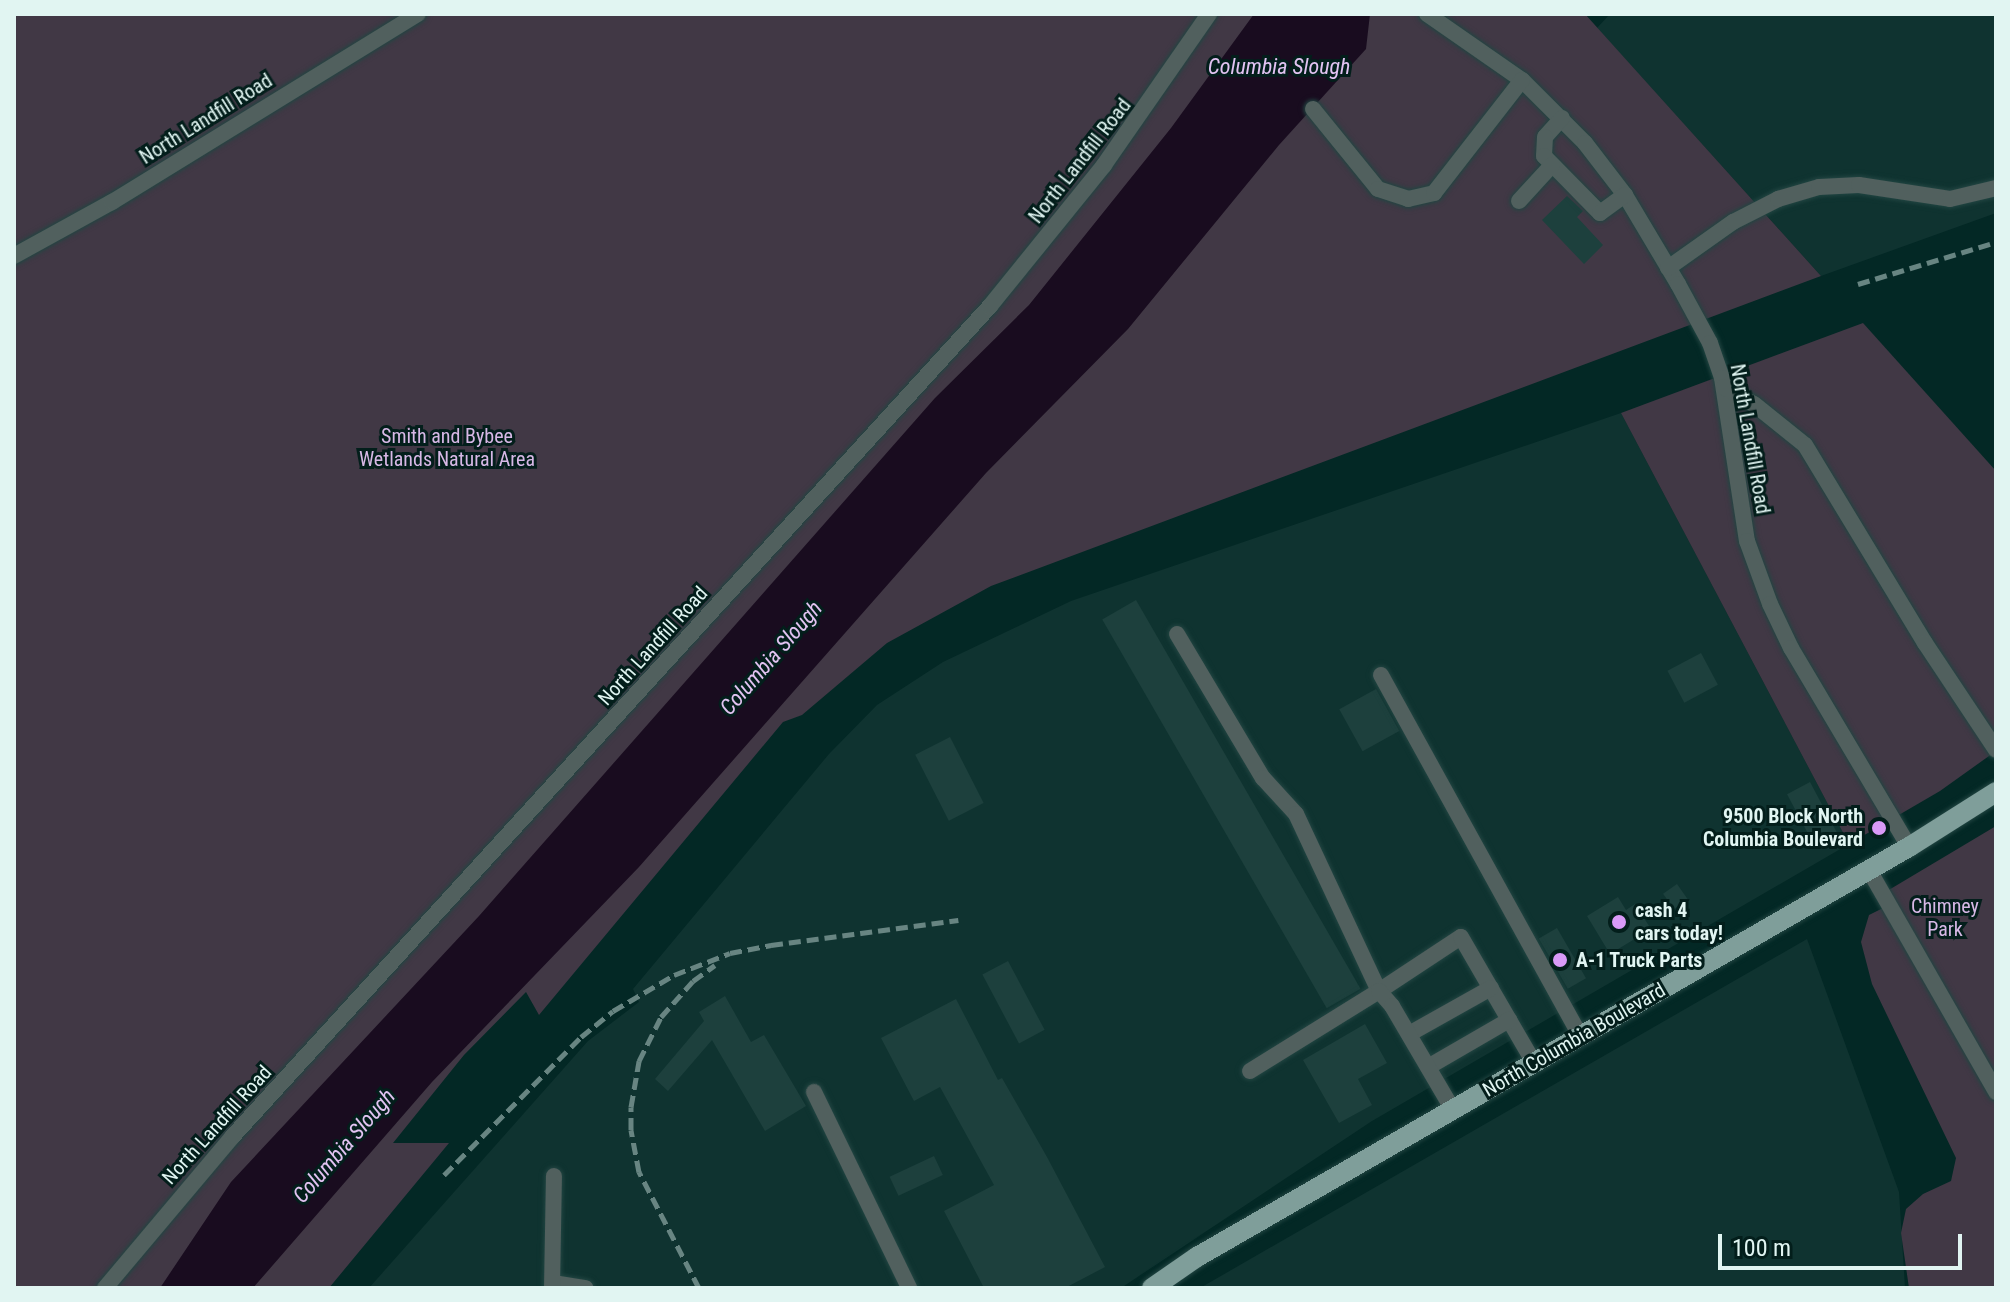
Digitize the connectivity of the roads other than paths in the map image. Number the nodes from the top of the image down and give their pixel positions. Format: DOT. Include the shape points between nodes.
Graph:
graph roads {
  1 [pos="418,14"];
  2 [pos="1209,14"];
  3 [pos="1427,14"];
  4 [pos="1522,80"];
  5 [pos="1313,109"];
  6 [pos="1562,118"];
  7 [pos="1552,165"];
  8 [pos="1996,188"];
  9 [pos="1625,195"];
  10 [pos="1519,201"];
  11 [pos="14,256"];
  12 [pos="1668,268"];
  13 [pos="1724,387"];
  14 [pos="1177,634"];
  15 [pos="1381,675"];
  16 [pos="1996,750"];
  17 [pos="1996,792"];
  18 [pos="1909,847"];
  19 [pos="1869,870"];
  20 [pos="1491,988"];
  21 [pos="1379,991"];
  22 [pos="1509,1020"];
  23 [pos="1409,1034"];
  24 [pos="1581,1037"];
  25 [pos="1534,1063"];
  26 [pos="1428,1067"];
  27 [pos="1250,1071"];
  28 [pos="814,1092"];
  29 [pos="1996,1092"];
  30 [pos="1453,1110"];
  31 [pos="554,1176"];
  32 [pos="553,1286"];
  33 [pos="105,1288"];
  34 [pos="586,1288"];
  35 [pos="909,1288"];
  36 [pos="1152,1288"];
  1 -- 11 [label="street, North Landfill Road" via="112,202"];
  2 -- 33 [label="street, North Landfill Road" via="1113,153 990,306 233,1136"];
  3 -- 4 [label="street, North Landfill Road"];
  4 -- 5 [label="street" via="1434,193 1408,199 1378,189"];
  4 -- 6 [label="street, North Landfill Road"];
  6 -- 7 [label="street" via="1542,146"];
  6 -- 9 [label="street, North Landfill Road"];
  7 -- 9 [label="street" via="1600,213"];
  7 -- 10 [label="street"];
  8 -- 12 [label="street" via="1950,199 1859,185 1819,187 1741,217"];
  9 -- 12 [label="street, North Landfill Road"];
  12 -- 13 [label="street, North Landfill Road" via="1710,343"];
  13 -- 16 [label="street" via="1805,445"];
  13 -- 18 [label="street, North Landfill Road" via="1747,541 1770,604"];
  14 -- 21 [label="street" via="1263,778 1296,814"];
  15 -- 24 [label="street"];
  17 -- 18 [label="main road, North Columbia Boulevard"];
  18 -- 19 [label="main road, North Columbia Boulevard"];
  19 -- 24 [label="main road, North Columbia Boulevard"];
  19 -- 29 [label="street"];
  20 -- 21 [label="street" via="1461,937"];
  20 -- 22 [label="street"];
  20 -- 23 [label="street"];
  21 -- 23 [label="street"];
  21 -- 27 [label="street"];
  22 -- 25 [label="street"];
  22 -- 26 [label="street"];
  23 -- 26 [label="street"];
  24 -- 25 [label="main road, North Columbia Boulevard"];
  25 -- 30 [label="main road, North Columbia Boulevard"];
  26 -- 30 [label="street"];
  28 -- 35 [label="street"];
  30 -- 36 [label="main road, North Columbia Boulevard"];
  31 -- 32 [label="street"];
  32 -- 34 [label="street"];
}
